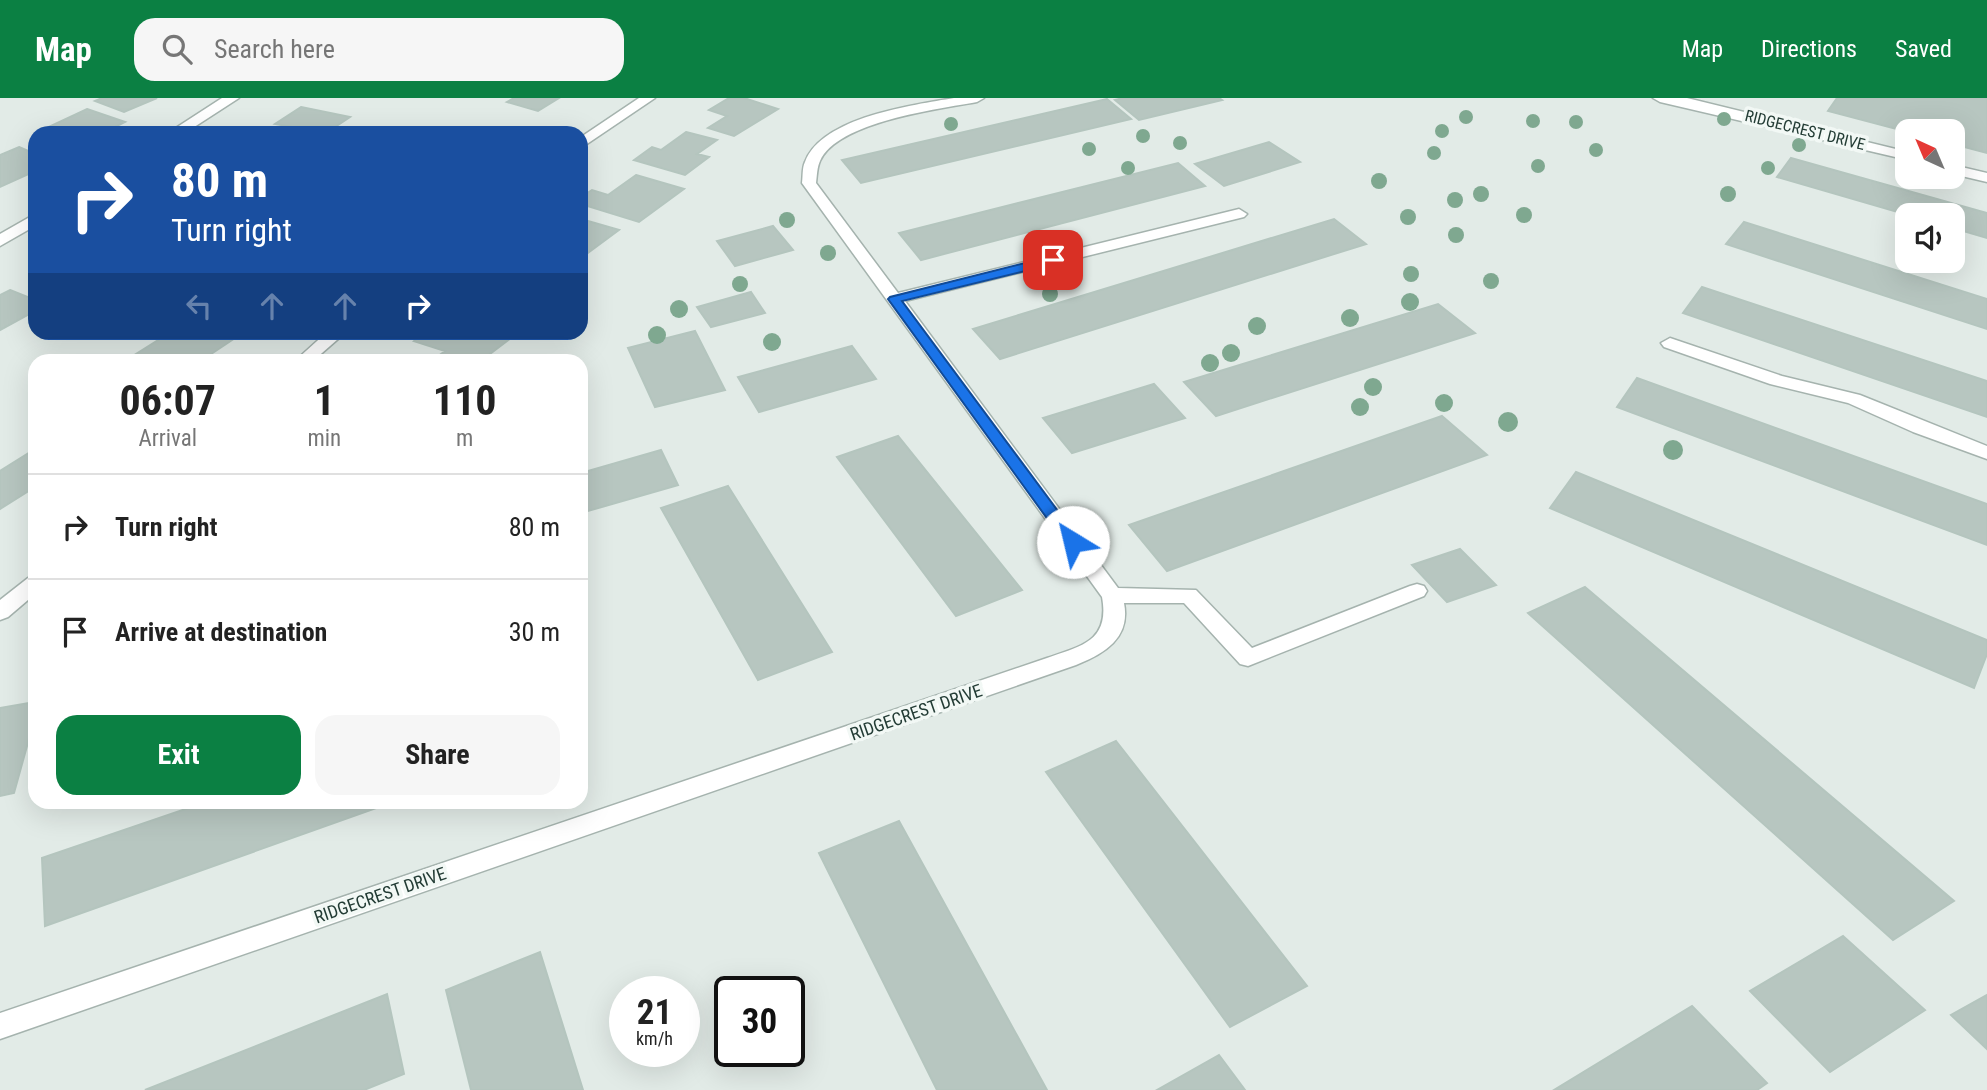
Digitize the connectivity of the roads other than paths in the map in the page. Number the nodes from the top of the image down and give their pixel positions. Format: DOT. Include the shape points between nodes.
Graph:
graph roads {
  1 [pos="232,98"];
  2 [pos="648,98"];
  3 [pos="977,98"];
  4 [pos="1660,98"];
  5 [pos="186,126"];
  6 [pos="588,139"];
  7 [pos="1895,153"];
  8 [pos="1965,172"];
  9 [pos="1987,178"];
  10 [pos="1239,214"];
  11 [pos="28,223"];
  12 [pos="0,241"];
  13 [pos="894,299"];
  14 [pos="328,340"];
  15 [pos="1670,343"];
  16 [pos="311,354"];
  17 [pos="1987,453"];
  18 [pos="28,589"];
  19 [pos="1417,591"];
  20 [pos="1112,596"];
  21 [pos="0,612"];
  22 [pos="0,1026"];
  1 -- 5 [label="street"];
  2 -- 6 [label="street"];
  3 -- 13 [label="street" via="848,129 818,151 809,165 809,183"];
  4 -- 7 [label="street, RIDGECREST DRIVE"];
  8 -- 9 [label="street"];
  10 -- 13 [label="street"];
  11 -- 12 [label="street"];
  13 -- 20 [label="street"];
  14 -- 16 [label="street"];
  15 -- 17 [label="street" via="1776,380 1841,394"];
  18 -- 21 [label="street"];
  19 -- 20 [label="street" via="1248,657 1189,595"];
  20 -- 22 [label="street, RIDGECREST DRIVE" via="1115,625 1097,647 1083,654"];
}
